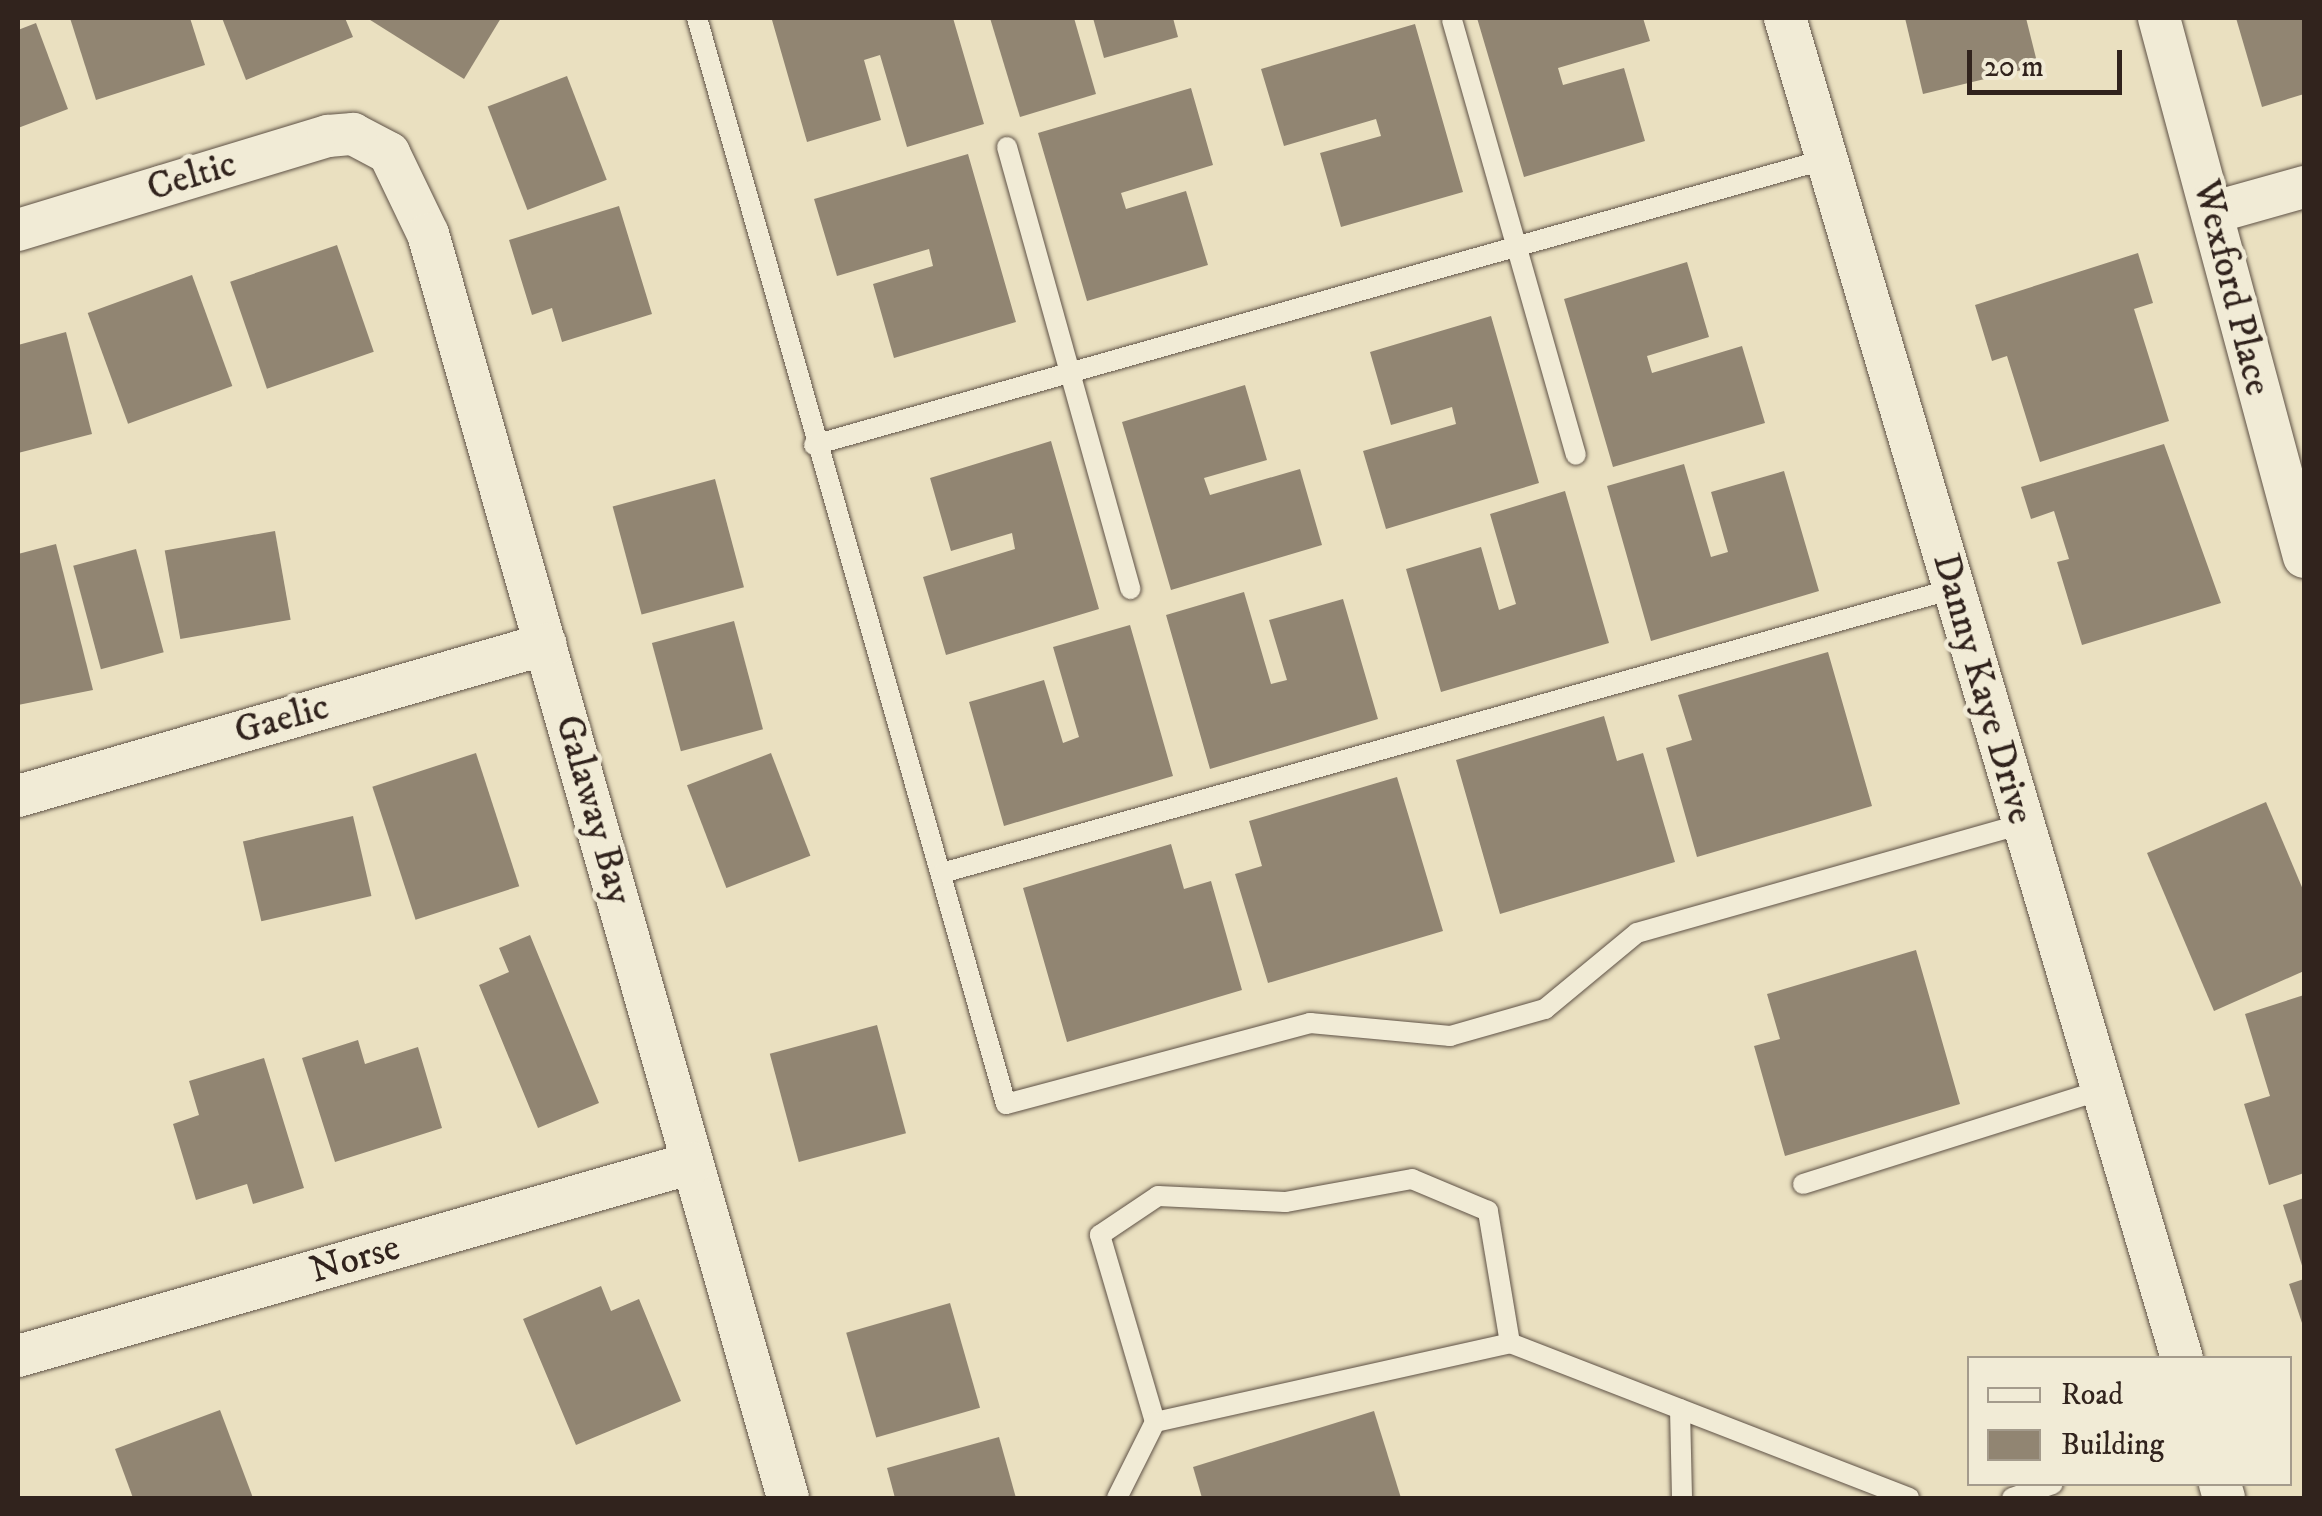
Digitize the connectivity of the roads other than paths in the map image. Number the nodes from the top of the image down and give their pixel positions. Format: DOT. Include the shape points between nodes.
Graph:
graph roads {
  1 [pos="697,18"];
  2 [pos="1786,18"];
  3 [pos="2160,18"];
  4 [pos="1452,20"];
  5 [pos="366,141"];
  6 [pos="1008,147"];
  7 [pos="1828,159"];
  8 [pos="2304,187"];
  9 [pos="2215,212"];
  10 [pos="18,230"];
  11 [pos="1517,246"];
  12 [pos="1070,374"];
  13 [pos="814,446"];
  14 [pos="1576,454"];
  15 [pos="2304,558"];
  16 [pos="1953,589"];
  17 [pos="1130,590"];
  18 [pos="546,644"];
  19 [pos="18,796"];
  20 [pos="2021,824"];
  21 [pos="942,873"];
  22 [pos="2100,1090"];
  23 [pos="692,1162"];
  24 [pos="1803,1184"];
  25 [pos="1510,1343"];
  26 [pos="18,1356"];
  27 [pos="2181,1356"];
  28 [pos="1680,1409"];
  29 [pos="1155,1422"];
  30 [pos="2047,1486"];
  31 [pos="788,1498"];
  32 [pos="1117,1498"];
  33 [pos="1682,1498"];
  34 [pos="1909,1498"];
  35 [pos="2012,1498"];
  1 -- 13 [label="lane"];
  2 -- 7 [label="street, Danny Kaye Drive"];
  3 -- 9 [label="street, Wexford Place"];
  4 -- 11 [label="lane"];
  5 -- 10 [label="street, Celtic" via="353,134 328,136"];
  5 -- 18 [label="street, Galaway Bay" via="390,153 428,234"];
  6 -- 12 [label="lane"];
  7 -- 11 [label="lane"];
  7 -- 16 [label="street, Danny Kaye Drive"];
  8 -- 9 [label="street"];
  9 -- 15 [label="street, Wexford Place" via="2271,452"];
  11 -- 12 [label="lane"];
  11 -- 14 [label="lane"];
  12 -- 13 [label="lane"];
  12 -- 17 [label="lane"];
  13 -- 21 [label="lane"];
  16 -- 20 [label="street, Danny Kaye Drive"];
  16 -- 21 [label="lane"];
  18 -- 19 [label="street, Gaelic"];
  18 -- 23 [label="street, Galaway Bay"];
  20 -- 21 [label="lane" via="1637,933 1545,1009 1450,1036 1310,1022 1006,1104"];
  20 -- 22 [label="street, Danny Kaye Drive"];
  22 -- 24 [label="lane"];
  22 -- 27 [label="street, Danny Kaye Drive"];
  23 -- 26 [label="street, Norse"];
  23 -- 31 [label="street, Galaway Bay"];
  25 -- 28 [label="lane"];
  25 -- 29 [label="lane"];
  25 -- 29 [label="lane" via="1488,1210 1412,1179 1285,1202 1158,1196 1100,1235"];
  28 -- 33 [label="lane"];
  28 -- 34 [label="lane"];
  29 -- 32 [label="lane"];
  30 -- 35 [label="lane"];
}
